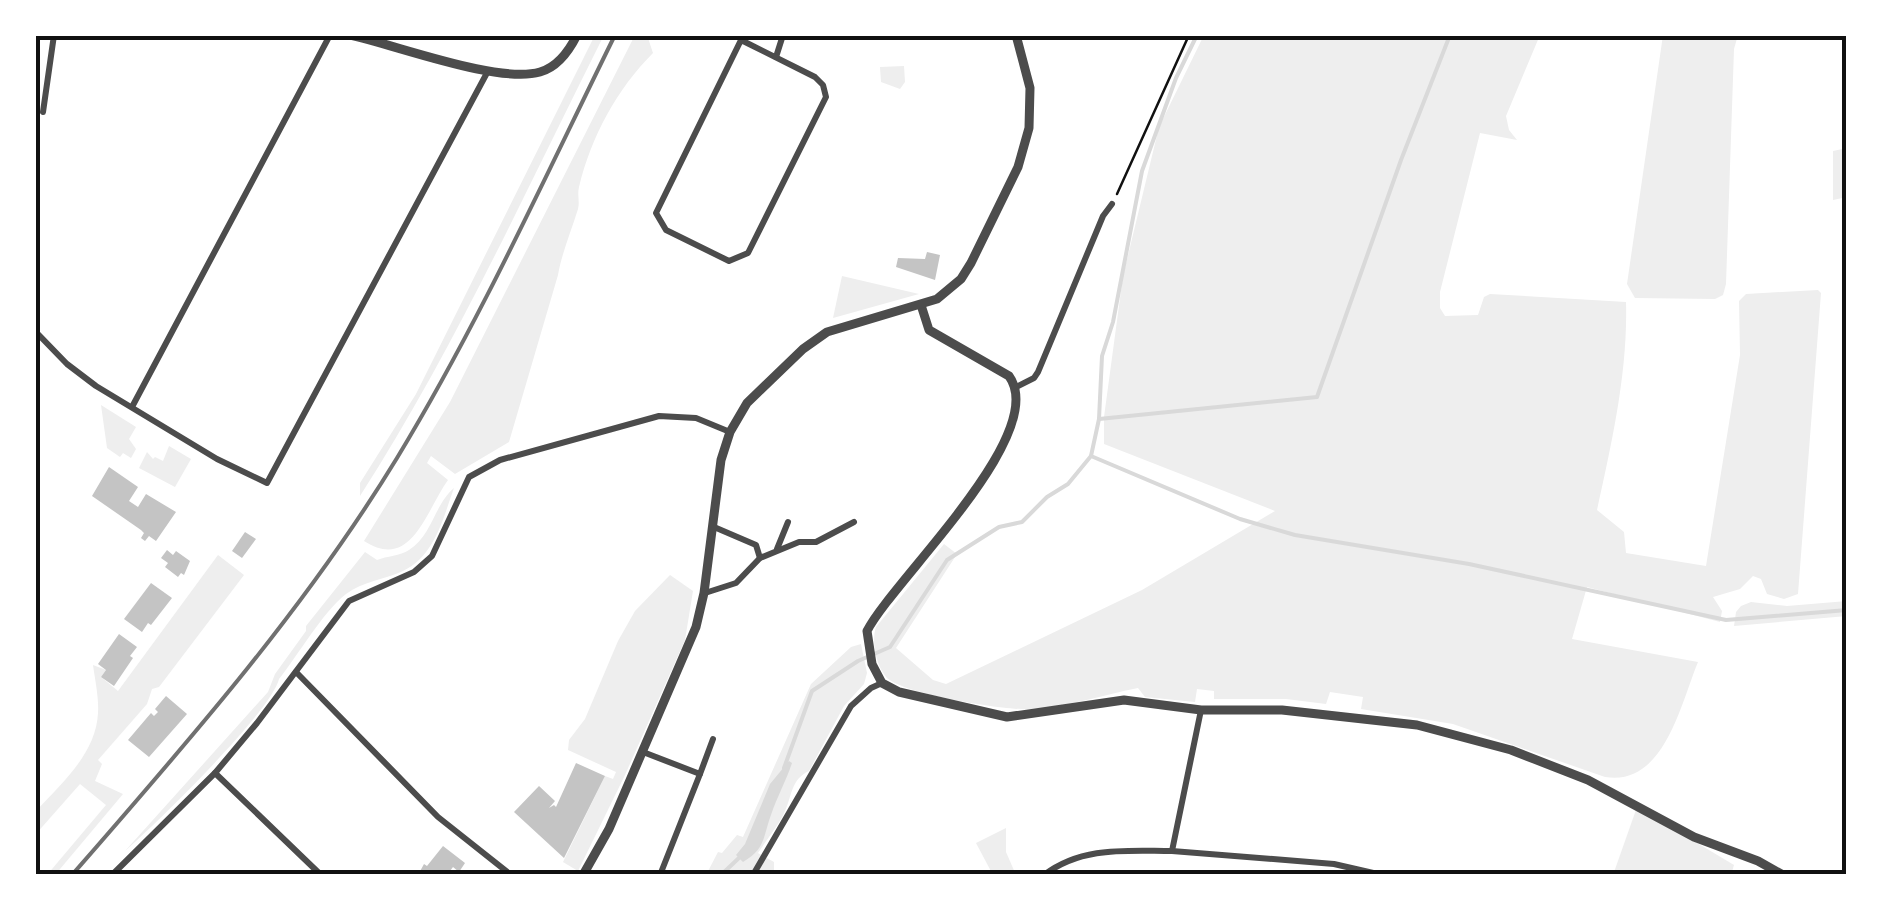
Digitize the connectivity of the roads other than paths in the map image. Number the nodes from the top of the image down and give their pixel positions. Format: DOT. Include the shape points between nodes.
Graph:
graph roads {
  1 [pos="54,35"];
  2 [pos="330,35"];
  3 [pos="350,35"];
  4 [pos="577,35"];
  5 [pos="784,35"];
  6 [pos="1016,35"];
  7 [pos="776,58"];
  8 [pos="488,71"];
  9 [pos="43,112"];
  10 [pos="1112,204"];
  11 [pos="921,305"];
  12 [pos="35,331"];
  13 [pos="1016,387"];
  14 [pos="132,407"];
  15 [pos="730,432"];
  16 [pos="788,522"];
  17 [pos="854,522"];
  18 [pos="714,527"];
  19 [pos="777,550"];
  20 [pos="760,558"];
  21 [pos="704,593"];
  22 [pos="296,672"];
  23 [pos="882,684"];
  24 [pos="1201,710"];
  25 [pos="713,739"];
  26 [pos="643,752"];
  27 [pos="215,773"];
  28 [pos="700,774"];
  29 [pos="1172,851"];
  30 [pos="112,875"];
  31 [pos="322,875"];
  32 [pos="511,875"];
  33 [pos="584,875"];
  34 [pos="660,875"];
  35 [pos="753,875"];
  36 [pos="1044,875"];
  37 [pos="1382,875"];
  38 [pos="1783,875"];
  1 -- 9 [label="street"];
  2 -- 14 [label="street"];
  3 -- 8 [label="street"];
  4 -- 8 [label="street" via="567,55 543,72"];
  5 -- 7 [label="street"];
  6 -- 11 [label="street" via="1030,88 1023,154 961,279"];
  7 -- 7 [label="street" via="820,80 824,104 748,252 724,260 666,230 657,220 658,205 742,40"];
  8 -- 14 [label="street" via="266,483"];
  10 -- 13 [label="street" via="1038,372"];
  11 -- 13 [label="street" via="929,330 1005,372"];
  11 -- 15 [label="street" via="827,332 757,391"];
  12 -- 14 [label="street" via="67,364"];
  13 -- 23 [label="street" via="1016,412 988,470 872,622 868,640"];
  15 -- 18 [label="street"];
  15 -- 22 [label="street" via="696,418 660,416 500,460 469,477 432,556 414,572 348,602"];
  16 -- 19 [label="street"];
  17 -- 19 [label="street" via="816,542"];
  18 -- 20 [label="street" via="756,545"];
  18 -- 21 [label="street"];
  19 -- 20 [label="street"];
  20 -- 21 [label="street" via="736,583"];
  21 -- 26 [label="street" via="696,628"];
  22 -- 27 [label="street"];
  22 -- 32 [label="street" via="438,817"];
  23 -- 24 [label="street" via="1007,717 1124,700"];
  23 -- 35 [label="street" via="851,706"];
  24 -- 29 [label="street"];
  24 -- 38 [label="street" via="1398,722 1511,750"];
  25 -- 28 [label="street"];
  26 -- 28 [label="street"];
  26 -- 33 [label="street"];
  27 -- 30 [label="street"];
  27 -- 31 [label="street"];
  28 -- 34 [label="street"];
  29 -- 36 [label="street" via="1088,854"];
  29 -- 37 [label="street" via="1334,864"];
}
